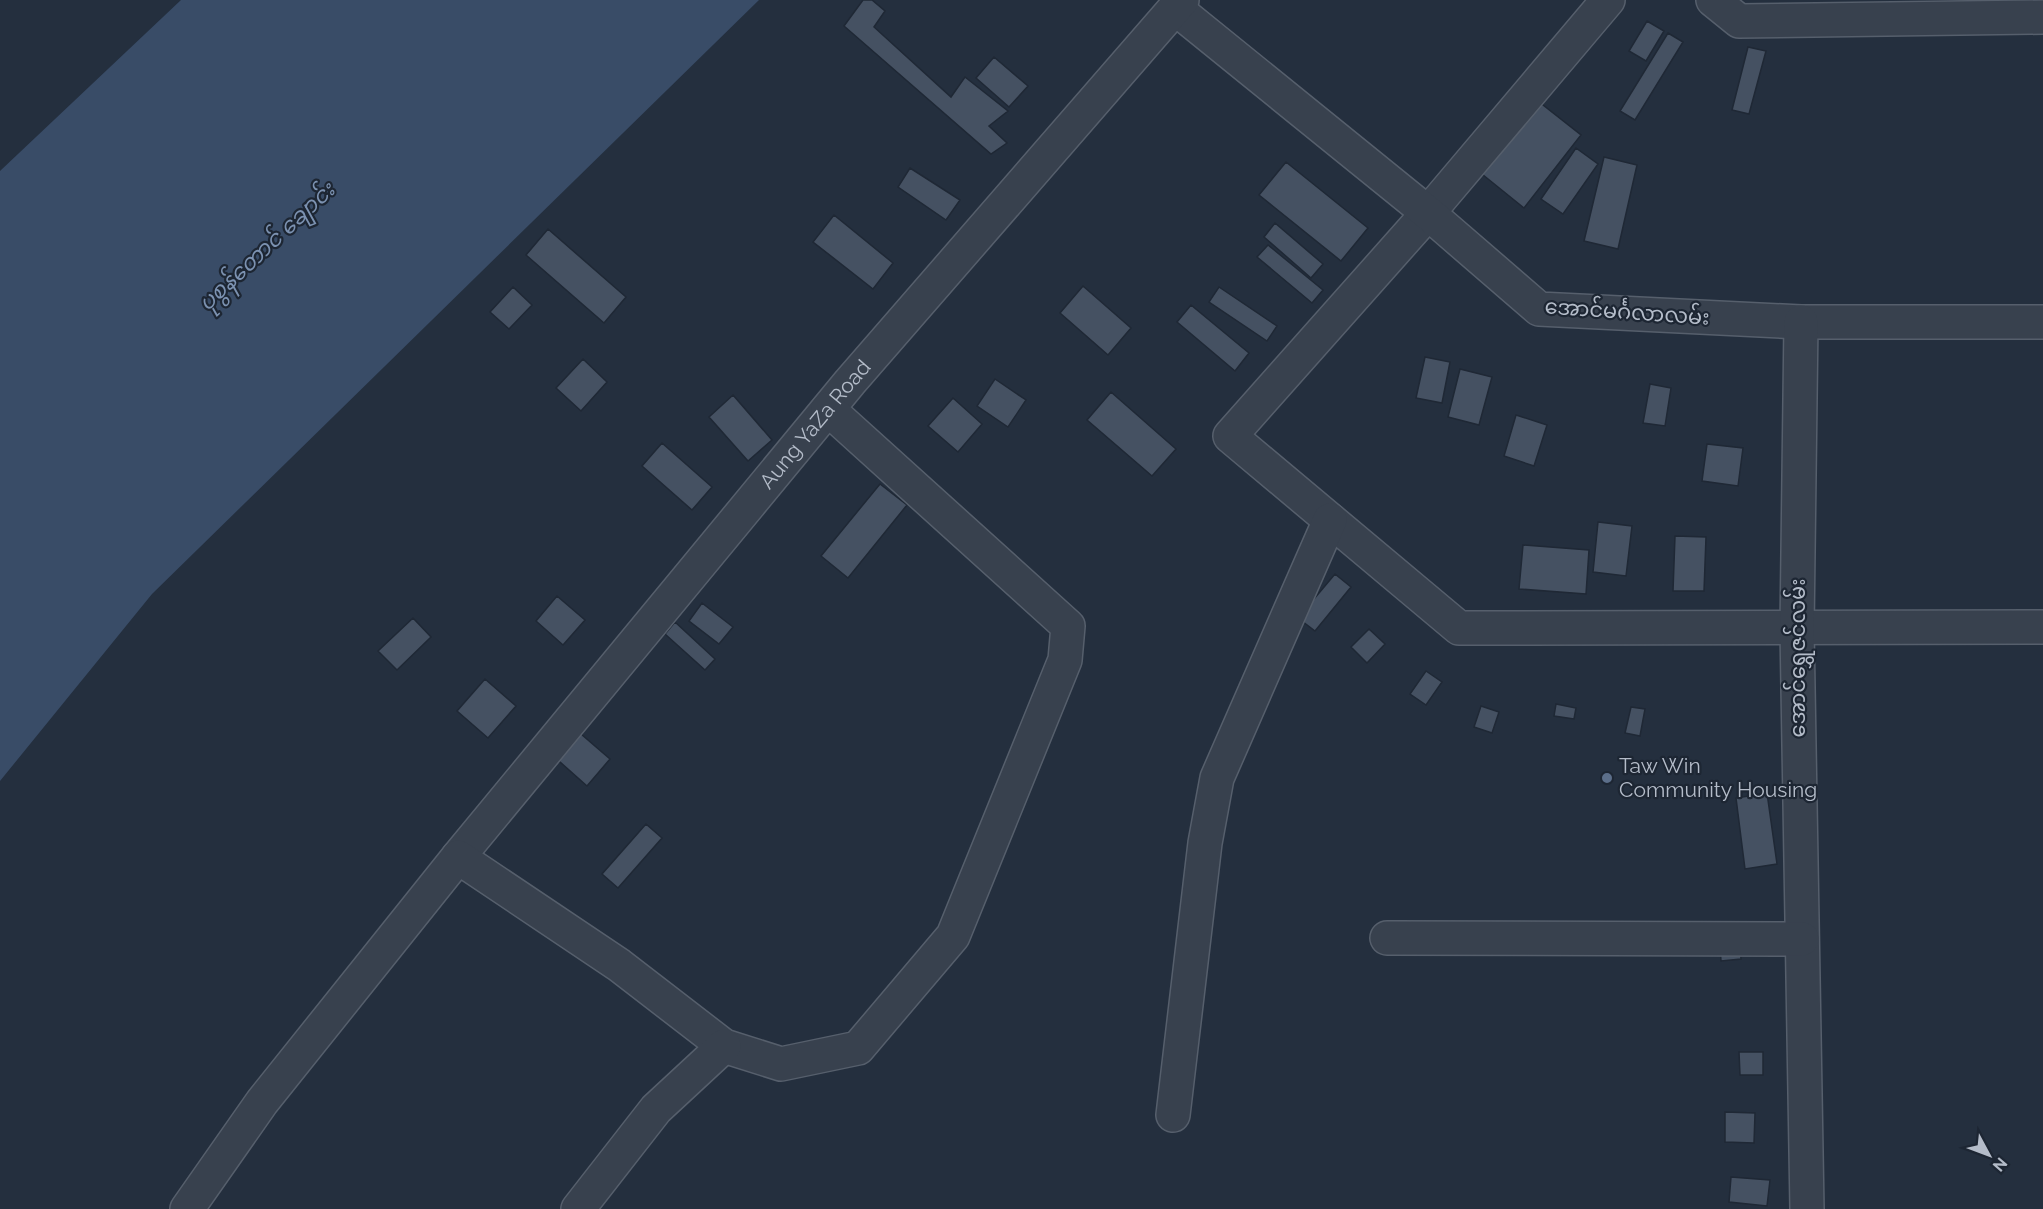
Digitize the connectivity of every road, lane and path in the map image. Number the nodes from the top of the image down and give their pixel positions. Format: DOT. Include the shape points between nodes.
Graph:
graph roads {
  1 [pos="1608,0"];
  2 [pos="1713,0"];
  3 [pos="1178,4"];
  4 [pos="2043,17"];
  5 [pos="1428,213"];
  6 [pos="1801,322"];
  7 [pos="2043,322"];
  8 [pos="828,409"];
  9 [pos="1330,520"];
  10 [pos="2043,627"];
  11 [pos="1797,629"];
  12 [pos="458,857"];
  13 [pos="1388,938"];
  14 [pos="1802,939"];
  15 [pos="724,1046"];
  16 [pos="1173,1115"];
  17 [pos="187,1209"];
  18 [pos="578,1209"];
  19 [pos="1807,1209"];
  1 -- 5 [label="street"];
  2 -- 4 [label="street" via="1739,21"];
  3 -- 5 [label="street, အောင်မင်္ဂလာလမ်း"];
  3 -- 8 [label="street, Aung YaZa Road"];
  5 -- 6 [label="street, အောင်မင်္ဂလာလမ်း" via="1539,309"];
  5 -- 9 [label="street" via="1230,436"];
  6 -- 7 [label="street, အောင်မင်္ဂလာလမ်း"];
  6 -- 11 [label="street, အောင်ရွှေဇင်လမ်း"];
  8 -- 12 [label="street, Aung YaZa Road"];
  8 -- 15 [label="street" via="1068,627 1065,660 953,936 858,1048 781,1064"];
  9 -- 11 [label="street" via="1460,628"];
  9 -- 16 [label="street" via="1217,778 1205,843"];
  10 -- 11 [label="street"];
  11 -- 14 [label="street, အောင်ရွှေဇင်လမ်း"];
  12 -- 15 [label="street" via="619,965"];
  12 -- 17 [label="street, Aung YaZa Road" via="262,1102"];
  13 -- 14 [label="street"];
  14 -- 19 [label="street, အောင်ရွှေဇင်လမ်း"];
  15 -- 18 [label="street" via="656,1109"];
}
